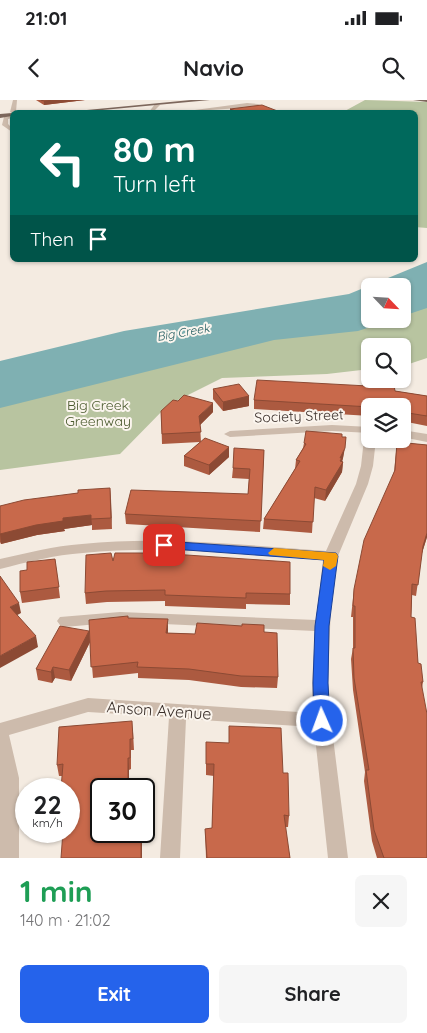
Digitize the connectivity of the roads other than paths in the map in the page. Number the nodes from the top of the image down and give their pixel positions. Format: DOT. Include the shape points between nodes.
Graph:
graph roads {
  1 [pos="208,100"];
  2 [pos="415,100"];
  3 [pos="422,100"];
  4 [pos="427,101"];
  5 [pos="157,105"];
  6 [pos="138,106"];
  7 [pos="92,110"];
  8 [pos="142,110"];
  9 [pos="153,110"];
  10 [pos="201,110"];
  11 [pos="267,110"];
  12 [pos="10,116"];
  13 [pos="10,128"];
  14 [pos="361,430"];
  15 [pos="230,434"];
  16 [pos="411,435"];
  17 [pos="427,438"];
  18 [pos="369,448"];
  19 [pos="331,556"];
  20 [pos="0,564"];
  21 [pos="65,621"];
  22 [pos="322,626"];
  23 [pos="178,711"];
  24 [pos="322,721"];
  25 [pos="0,730"];
  26 [pos="0,735"];
  27 [pos="9,858"];
  28 [pos="170,858"];
  29 [pos="338,858"];
  1 -- 5 [label="main road"];
  2 -- 4 [label="main road"];
  3 -- 4 [label="main road"];
  5 -- 6 [label="main road"];
  5 -- 9 [label="street"];
  6 -- 7 [label="main road"];
  6 -- 8 [label="street"];
  10 -- 11 [label="street" via="247,105"];
  12 -- 13 [label="street" via="6,118"];
  14 -- 15 [label="street, Society Street" via="332,428"];
  16 -- 17 [label="street"];
  18 -- 19 [label="street" via="362,484"];
  19 -- 20 [label="street" via="118,545 53,551"];
  19 -- 22 [label="street"];
  21 -- 22 [label="street" via="120,617"];
  22 -- 24 [label="street"];
  23 -- 24 [label="street, Anson Avenue"];
  23 -- 25 [label="street, Anson Avenue" via="88,705"];
  23 -- 28 [label="street"];
  24 -- 29 [label="street"];
  26 -- 27 [label="street" via="10,778"];
}
